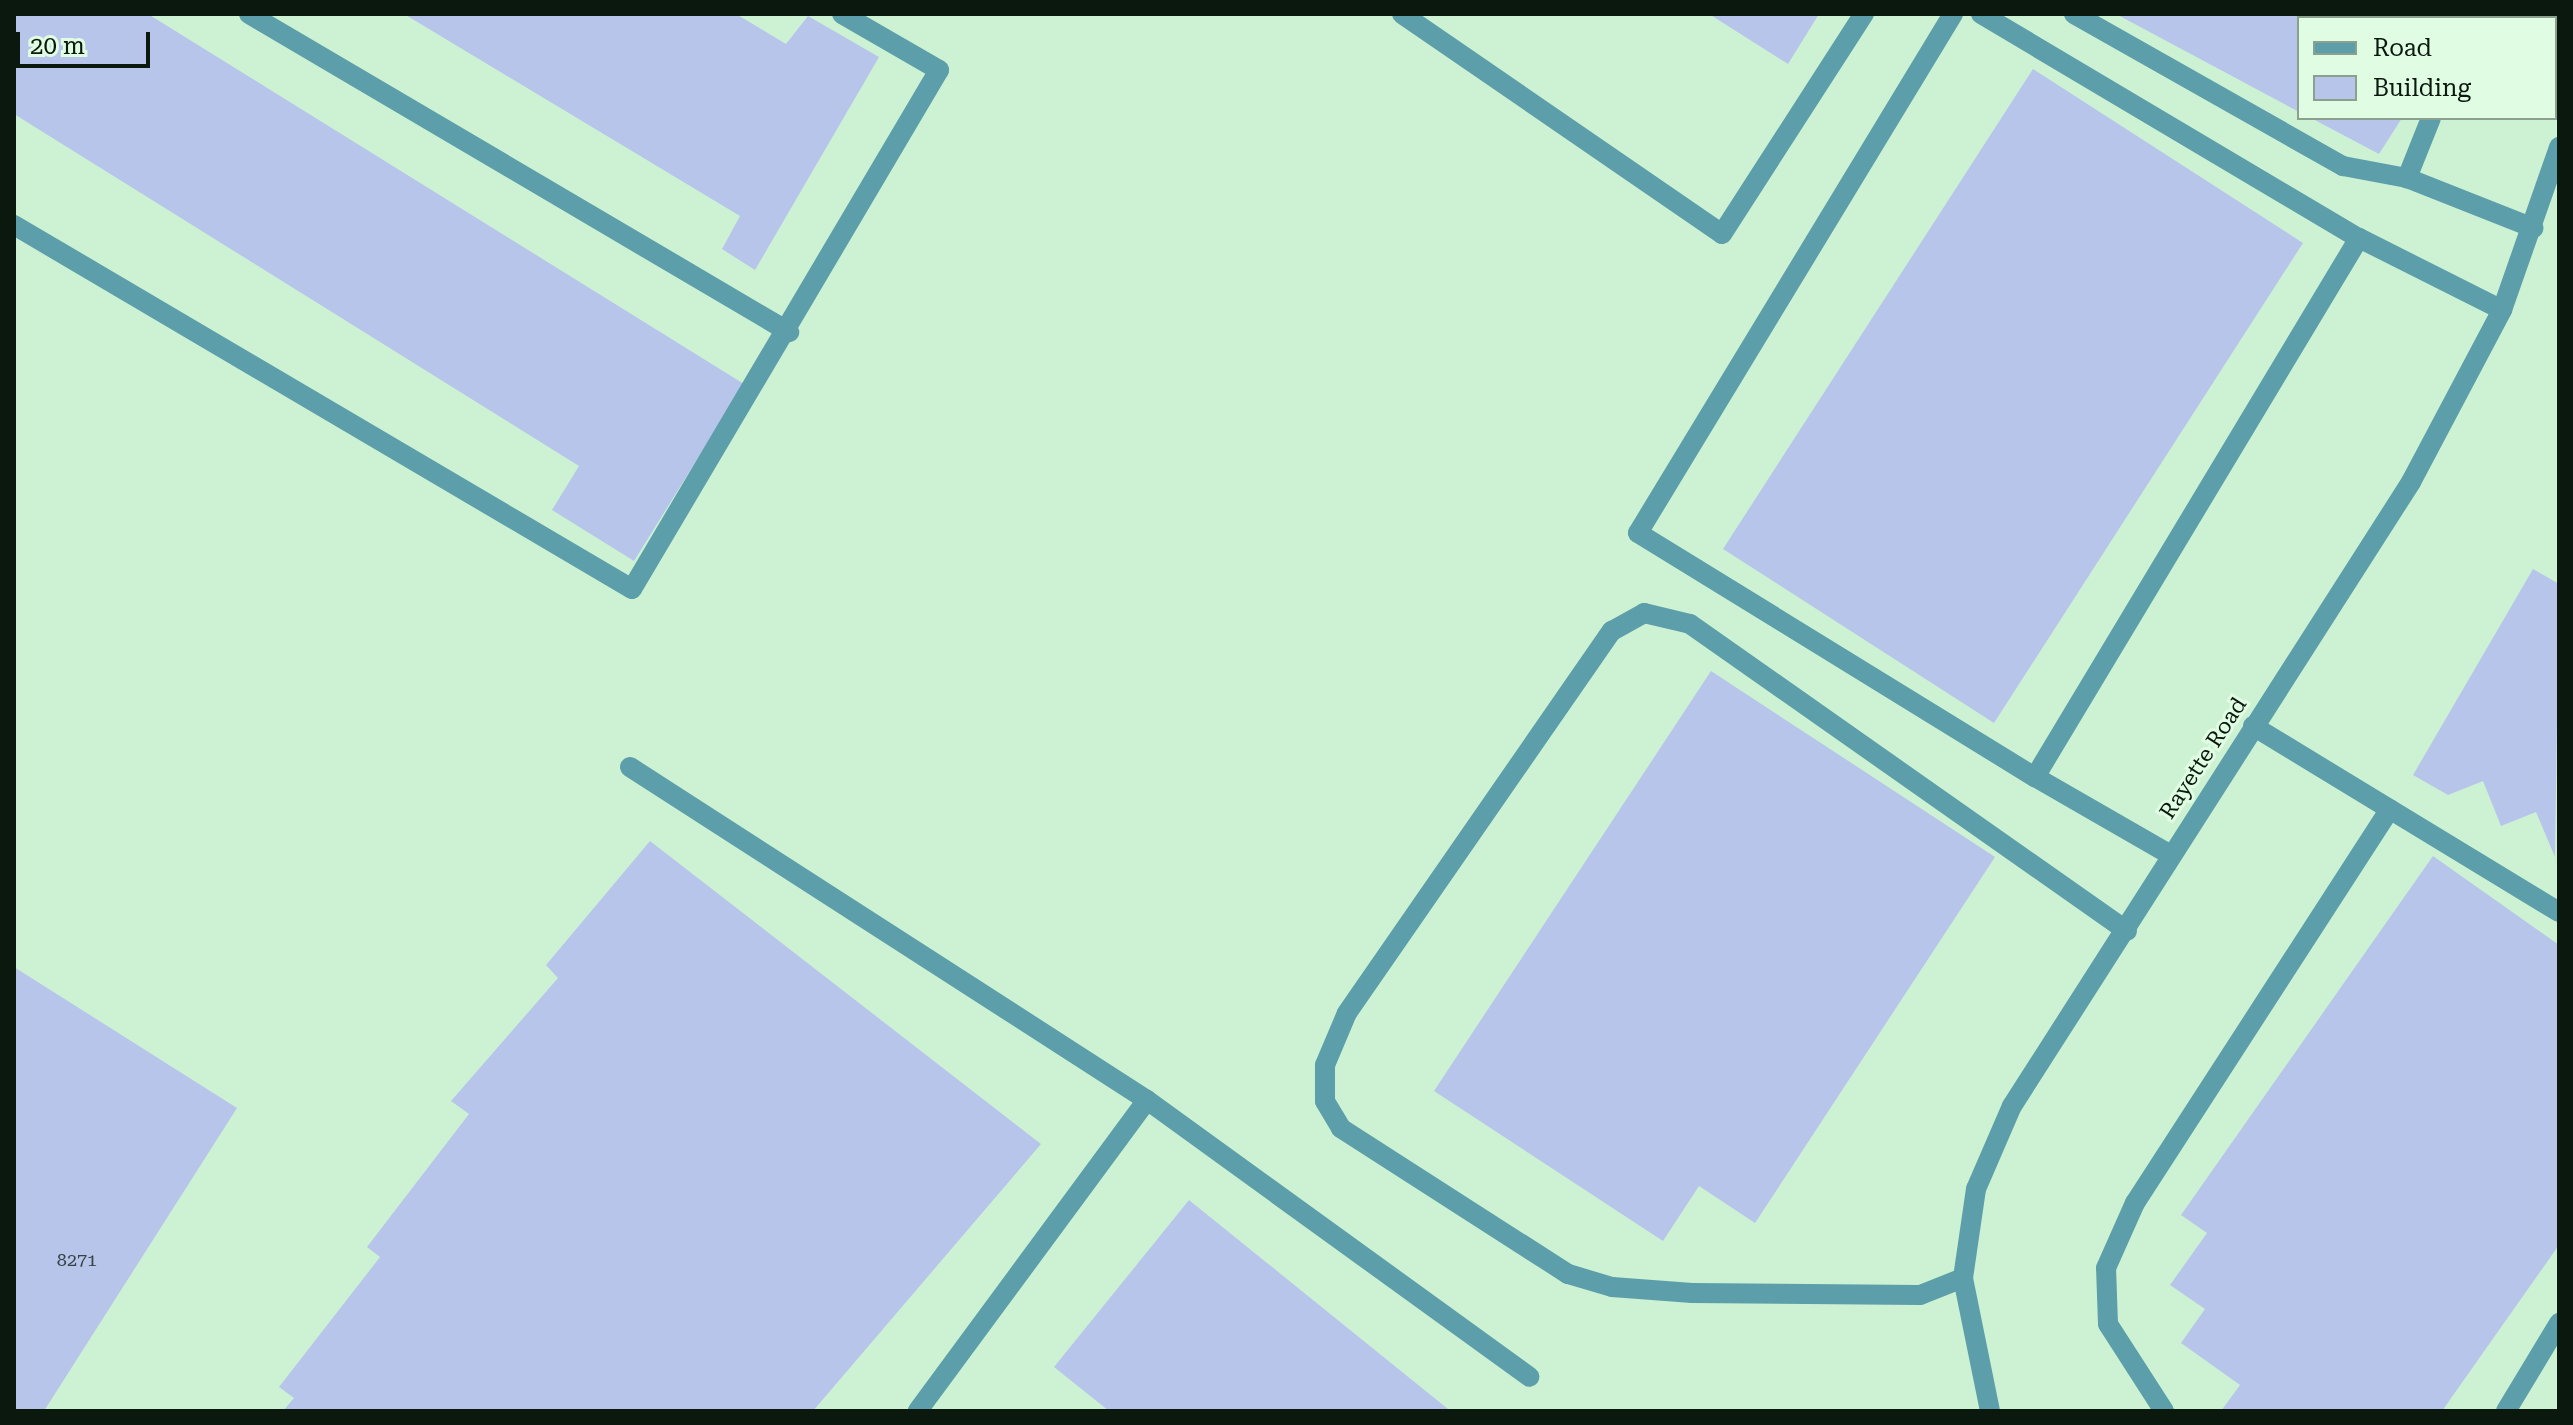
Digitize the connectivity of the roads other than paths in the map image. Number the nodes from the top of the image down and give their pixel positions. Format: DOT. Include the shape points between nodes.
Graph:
graph roads {
  1 [pos="249,14"];
  2 [pos="842,14"];
  3 [pos="1402,14"];
  4 [pos="1864,14"];
  5 [pos="1953,14"];
  6 [pos="1981,14"];
  7 [pos="2074,14"];
  8 [pos="2430,120"];
  9 [pos="2558,150"];
  10 [pos="2407,178"];
  11 [pos="14,225"];
  12 [pos="2533,228"];
  13 [pos="2359,238"];
  14 [pos="2502,310"];
  15 [pos="789,332"];
  16 [pos="2253,726"];
  17 [pos="630,767"];
  18 [pos="2035,777"];
  19 [pos="2390,809"];
  20 [pos="2169,854"];
  21 [pos="2559,912"];
  22 [pos="2127,931"];
  23 [pos="1147,1100"];
  24 [pos="1963,1278"];
  25 [pos="2559,1323"];
  26 [pos="1529,1377"];
  27 [pos="918,1411"];
  28 [pos="1990,1411"];
  29 [pos="2164,1411"];
  30 [pos="2506,1411"];
  1 -- 15 [label="street"];
  2 -- 15 [label="street" via="939,70"];
  3 -- 4 [label="street" via="1722,234"];
  5 -- 18 [label="street" via="1638,533"];
  6 -- 13 [label="street"];
  7 -- 10 [label="street" via="2343,166"];
  8 -- 10 [label="street"];
  9 -- 12 [label="street, Rayette Road"];
  10 -- 12 [label="street"];
  11 -- 15 [label="street" via="632,589"];
  12 -- 14 [label="street, Rayette Road"];
  13 -- 14 [label="street"];
  13 -- 18 [label="street"];
  14 -- 16 [label="street, Rayette Road" via="2411,482"];
  16 -- 19 [label="street"];
  16 -- 20 [label="street, Rayette Road"];
  17 -- 23 [label="street"];
  18 -- 20 [label="street"];
  19 -- 21 [label="street"];
  19 -- 29 [label="street" via="2135,1203 2106,1268 2108,1324"];
  20 -- 22 [label="street, Rayette Road"];
  22 -- 24 [label="street, Rayette Road" via="2012,1106 1976,1189"];
  22 -- 24 [label="street" via="1690,624 1644,613 1612,631 1347,1013 1325,1065 1325,1101 1341,1128 1568,1274 1612,1287 1692,1293 1920,1295"];
  23 -- 26 [label="street"];
  23 -- 27 [label="street"];
  24 -- 28 [label="street, Rayette Road"];
  25 -- 30 [label="street"];
}
